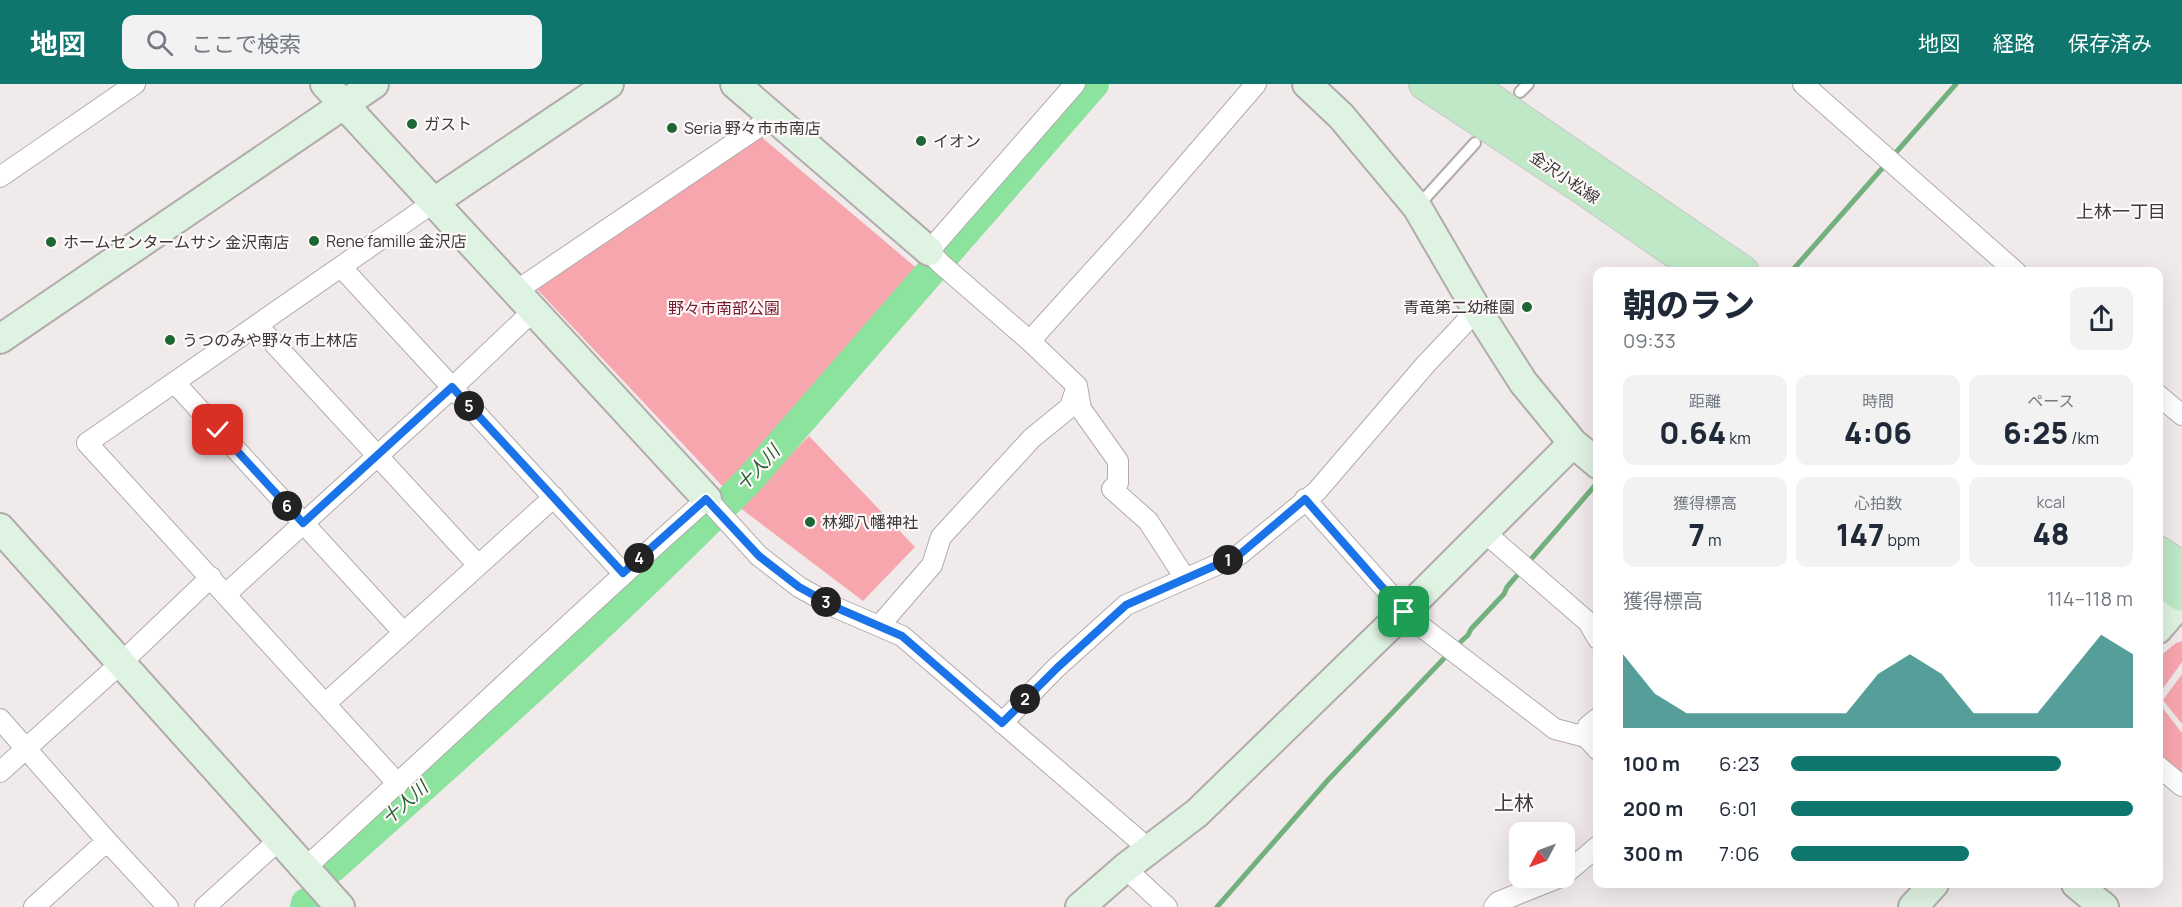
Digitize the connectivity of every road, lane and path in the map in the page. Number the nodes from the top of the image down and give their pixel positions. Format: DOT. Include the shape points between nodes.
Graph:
graph roads {
  1 [pos="135,84"];
  2 [pos="374,84"];
  3 [pos="609,84"];
  4 [pos="735,84"];
  5 [pos="1075,84"];
  6 [pos="1256,84"];
  7 [pos="1307,84"];
  8 [pos="1425,84"];
  9 [pos="1468,84"];
  10 [pos="1803,84"];
  11 [pos="334,94"];
  12 [pos="774,117"];
  13 [pos="1474,142"];
  14 [pos="0,177"];
  15 [pos="434,202"];
  16 [pos="1417,207"];
  17 [pos="938,260"];
  18 [pos="1697,267"];
  19 [pos="1736,267"];
  20 [pos="2010,267"];
  21 [pos="342,268"];
  22 [pos="525,301"];
  23 [pos="1477,309"];
  24 [pos="258,326"];
  25 [pos="0,339"];
  26 [pos="1031,342"];
  27 [pos="175,383"];
  28 [pos="1077,386"];
  29 [pos="452,387"];
  30 [pos="2163,399"];
  31 [pos="2182,416"];
  32 [pos="1573,443"];
  33 [pos="377,455"];
  34 [pos="1593,460"];
  35 [pos="554,497"];
  36 [pos="1305,499"];
  37 [pos="716,510"];
  38 [pos="303,523"];
  39 [pos="0,528"];
  40 [pos="1483,531"];
  41 [pos="2163,555"];
  42 [pos="478,566"];
  43 [pos="2182,568"];
  44 [pos="623,573"];
  45 [pos="211,577"];
  46 [pos="1185,578"];
  47 [pos="2163,582"];
  48 [pos="226,594"];
  49 [pos="2182,595"];
  50 [pos="2182,602"];
  51 [pos="1404,612"];
  52 [pos="2163,623"];
  53 [pos="880,625"];
  54 [pos="1593,630"];
  55 [pos="404,633"];
  56 [pos="122,663"];
  57 [pos="326,703"];
  58 [pos="0,719"];
  59 [pos="1593,722"];
  60 [pos="1002,723"];
  61 [pos="1592,744"];
  62 [pos="25,749"];
  63 [pos="2163,770"];
  64 [pos="0,772"];
  65 [pos="398,784"];
  66 [pos="2182,786"];
  67 [pos="279,840"];
  68 [pos="107,841"];
  69 [pos="1150,850"];
  70 [pos="1593,850"];
  71 [pos="1575,866"];
  72 [pos="305,868"];
  73 [pos="1125,868"];
  74 [pos="1533,888"];
  75 [pos="1930,888"];
  76 [pos="2081,888"];
  77 [pos="34,907"];
  78 [pos="168,907"];
  79 [pos="205,907"];
  80 [pos="340,907"];
  81 [pos="1080,907"];
  82 [pos="1167,907"];
  83 [pos="1494,907"];
  84 [pos="1913,907"];
  85 [pos="2104,907"];
  1 -- 14 [label="street"];
  2 -- 11 [label="street"];
  3 -- 15 [label="street"];
  4 -- 12 [label="street"];
  5 -- 17 [label="street"];
  6 -- 26 [label="street"];
  7 -- 16 [label="street" via="1341,117"];
  8 -- 18 [label="main road, 金沢小松線"];
  9 -- 19 [label="main road, 金沢小松線"];
  10 -- 20 [label="street"];
  11 -- 15 [label="street"];
  11 -- 25 [label="street"];
  12 -- 17 [label="street"];
  12 -- 22 [label="street"];
  13 -- 16 [label="lane"];
  15 -- 21 [label="street"];
  15 -- 22 [label="street"];
  16 -- 23 [label="street"];
  17 -- 26 [label="street"];
  21 -- 24 [label="street"];
  21 -- 29 [label="street"];
  22 -- 29 [label="street"];
  22 -- 37 [label="street"];
  23 -- 32 [label="street" via="1523,382"];
  23 -- 36 [label="street" via="1317,491"];
  24 -- 27 [label="street"];
  24 -- 33 [label="street"];
  26 -- 28 [label="street"];
  27 -- 38 [label="street"];
  27 -- 45 [label="street" via="87,443"];
  28 -- 46 [label="street" via="1081,409 1118,461 1118,483 1112,489 1148,521"];
  28 -- 53 [label="street" via="1070,407 1032,438 941,537 932,565"];
  29 -- 33 [label="street"];
  29 -- 35 [label="street"];
  30 -- 31 [label="street"];
  32 -- 34 [label="street"];
  32 -- 40 [label="street"];
  33 -- 38 [label="street"];
  33 -- 42 [label="street"];
  35 -- 42 [label="street"];
  35 -- 44 [label="street"];
  36 -- 46 [label="street" via="1239,555"];
  36 -- 51 [label="street"];
  37 -- 44 [label="street"];
  37 -- 53 [label="street" via="759,556 799,587"];
  38 -- 48 [label="street"];
  38 -- 55 [label="street"];
  39 -- 56 [label="street"];
  40 -- 51 [label="street"];
  40 -- 54 [label="street"];
  41 -- 43 [label="main road"];
  42 -- 55 [label="street"];
  44 -- 65 [label="street"];
  45 -- 48 [label="street"];
  45 -- 56 [label="street"];
  46 -- 60 [label="street" via="1126,605"];
  47 -- 49 [label="main road"];
  48 -- 57 [label="street"];
  50 -- 52 [label="street"];
  51 -- 61 [label="street" via="1555,729"];
  51 -- 69 [label="street" via="1197,813"];
  53 -- 60 [label="street" via="902,636"];
  55 -- 57 [label="street"];
  56 -- 62 [label="street"];
  56 -- 67 [label="street"];
  57 -- 65 [label="street"];
  58 -- 62 [label="street"];
  59 -- 61 [label="street" via="1588,726"];
  60 -- 69 [label="street"];
  62 -- 64 [label="street"];
  62 -- 68 [label="street"];
  63 -- 66 [label="street"];
  65 -- 72 [label="street"];
  67 -- 72 [label="street"];
  67 -- 79 [label="street"];
  68 -- 77 [label="street"];
  68 -- 78 [label="street"];
  69 -- 73 [label="street"];
  70 -- 71 [label="street"];
  72 -- 80 [label="street"];
  73 -- 81 [label="street"];
  73 -- 82 [label="street"];
  74 -- 83 [label="street"];
  75 -- 84 [label="street"];
  76 -- 85 [label="street"];
}
